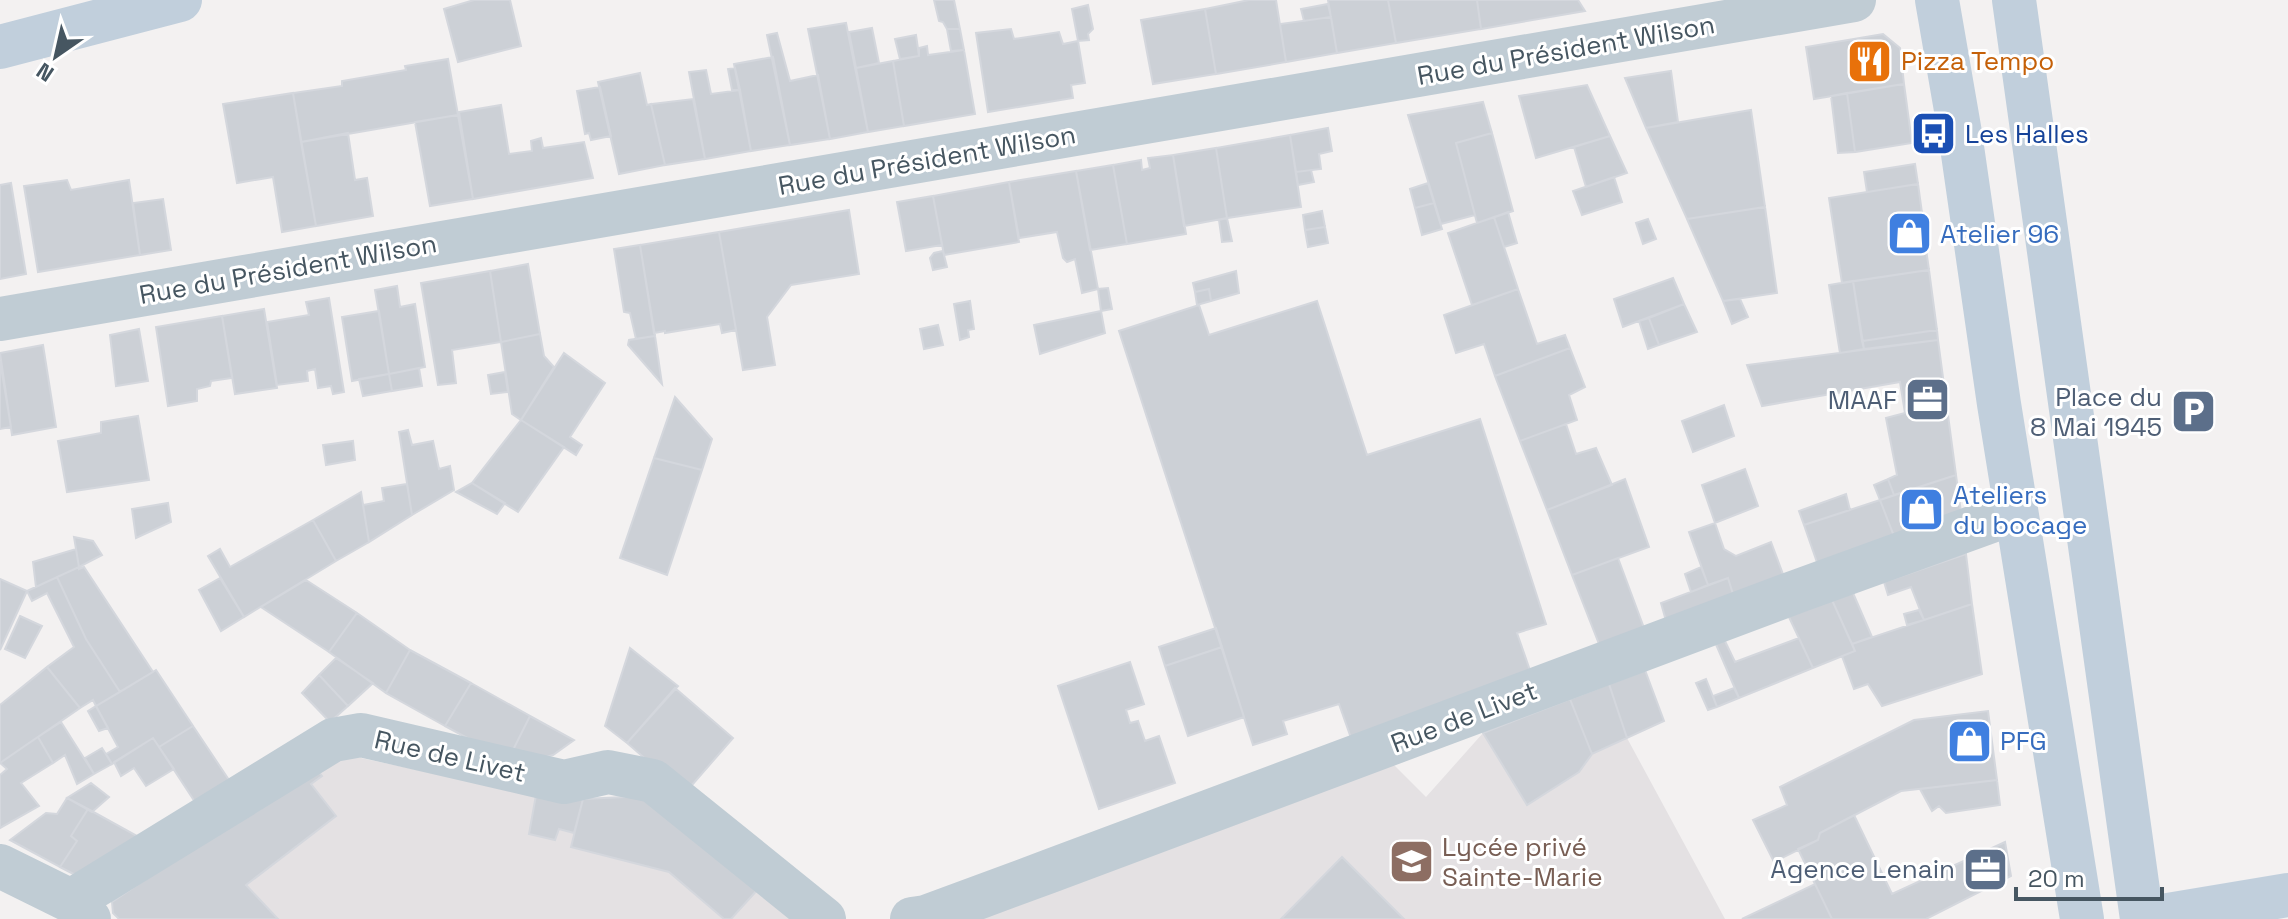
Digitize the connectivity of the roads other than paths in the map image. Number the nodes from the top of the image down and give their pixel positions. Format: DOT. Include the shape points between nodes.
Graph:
graph roads {
  1 [pos="180,0"];
  2 [pos="1854,0"];
  3 [pos="1937,0"];
  4 [pos="2014,0"];
  5 [pos="0,47"];
  6 [pos="0,319"];
  7 [pos="2016,512"];
  8 [pos="0,866"];
  9 [pos="2288,895"];
  10 [pos="80,910"];
  11 [pos="824,919"];
  12 [pos="912,919"];
  13 [pos="2082,919"];
  14 [pos="2143,919"];
  1 -- 5 [label="main road"];
  2 -- 6 [label="street, Rue du Président Wilson"];
  3 -- 7 [label="main road"];
  4 -- 14 [label="main road"];
  7 -- 12 [label="street, Rue de Livet"];
  7 -- 13 [label="main road"];
  8 -- 10 [label="street"];
  9 -- 14 [label="main road"];
  10 -- 11 [label="street, Rue de Livet" via="333,740 361,735 564,782 608,772 653,781"];
}
